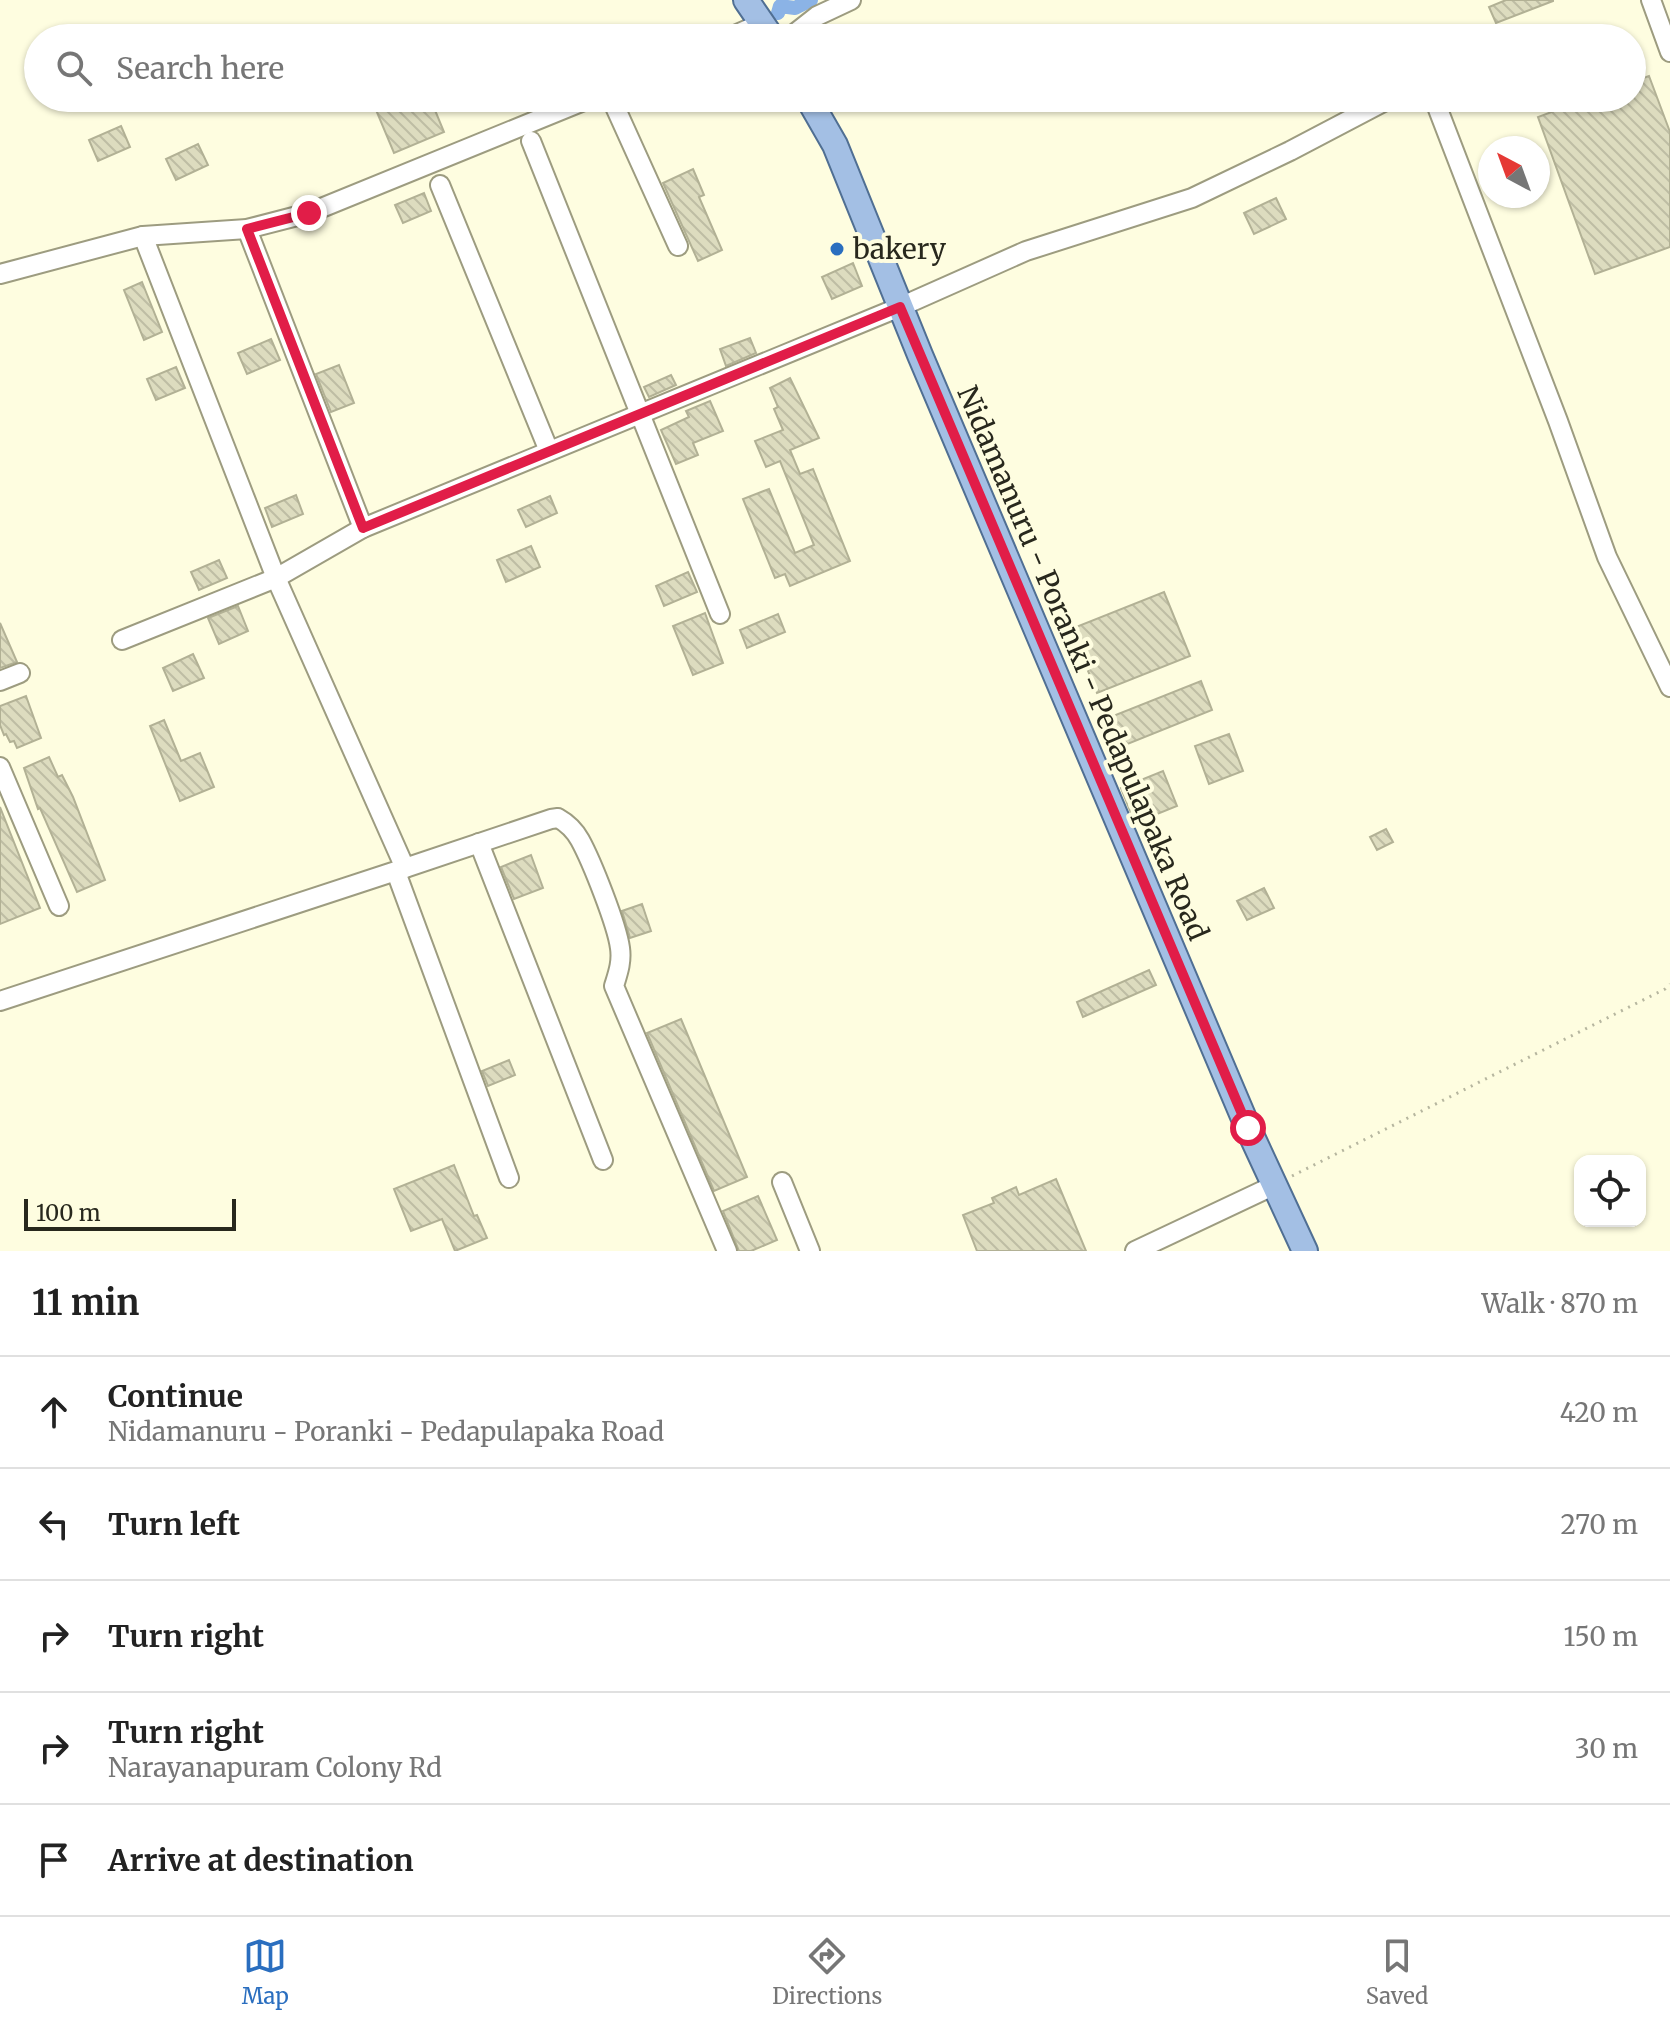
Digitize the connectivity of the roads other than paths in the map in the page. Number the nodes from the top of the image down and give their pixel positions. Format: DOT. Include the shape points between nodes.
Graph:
graph roads {
  1 [pos="746,0"];
  2 [pos="851,0"];
  3 [pos="1651,0"];
  4 [pos="762,24"];
  5 [pos="807,24"];
  6 [pos="1670,52"];
  7 [pos="557,112"];
  8 [pos="617,112"];
  9 [pos="816,112"];
  10 [pos="1364,112"];
  11 [pos="1439,112"];
  12 [pos="531,141"];
  13 [pos="440,185"];
  14 [pos="247,229"];
  15 [pos="143,236"];
  16 [pos="678,246"];
  17 [pos="0,274"];
  18 [pos="900,307"];
  19 [pos="641,413"];
  20 [pos="549,451"];
  21 [pos="363,528"];
  22 [pos="276,578"];
  23 [pos="720,614"];
  24 [pos="122,640"];
  25 [pos="20,673"];
  26 [pos="0,681"];
  27 [pos="1670,687"];
  28 [pos="0,767"];
  29 [pos="479,843"];
  30 [pos="400,870"];
  31 [pos="59,906"];
  32 [pos="0,1001"];
  33 [pos="603,1160"];
  34 [pos="509,1178"];
  35 [pos="782,1182"];
  36 [pos="1275,1185"];
  37 [pos="727,1251"];
  38 [pos="810,1251"];
  39 [pos="1135,1251"];
  40 [pos="1305,1251"];
  1 -- 4 [label="main road"];
  2 -- 5 [label="street"];
  3 -- 6 [label="street"];
  7 -- 14 [label="street" via="309,213"];
  8 -- 16 [label="street"];
  9 -- 18 [label="main road, Nidamanuru - Poranki - Pedapulapaka Road" via="835,145"];
  10 -- 18 [label="street" via="1192,198 1026,251"];
  11 -- 27 [label="street" via="1607,557"];
  12 -- 19 [label="street"];
  13 -- 20 [label="street"];
  14 -- 15 [label="street"];
  14 -- 21 [label="street"];
  15 -- 17 [label="street"];
  15 -- 22 [label="street"];
  18 -- 19 [label="street"];
  18 -- 36 [label="main road, Nidamanuru - Poranki - Pedapulapaka Road"];
  19 -- 20 [label="street"];
  19 -- 23 [label="street"];
  20 -- 21 [label="street"];
  21 -- 22 [label="street"];
  22 -- 24 [label="street"];
  22 -- 30 [label="street"];
  25 -- 26 [label="street"];
  28 -- 31 [label="street"];
  29 -- 30 [label="street"];
  29 -- 33 [label="street"];
  29 -- 37 [label="street" via="558,818 580,841 620,947 614,986"];
  30 -- 32 [label="street"];
  30 -- 34 [label="street"];
  35 -- 38 [label="street"];
  36 -- 39 [label="street"];
  36 -- 40 [label="main road, Nidamanuru - Poranki - Pedapulapaka Road"];
}
